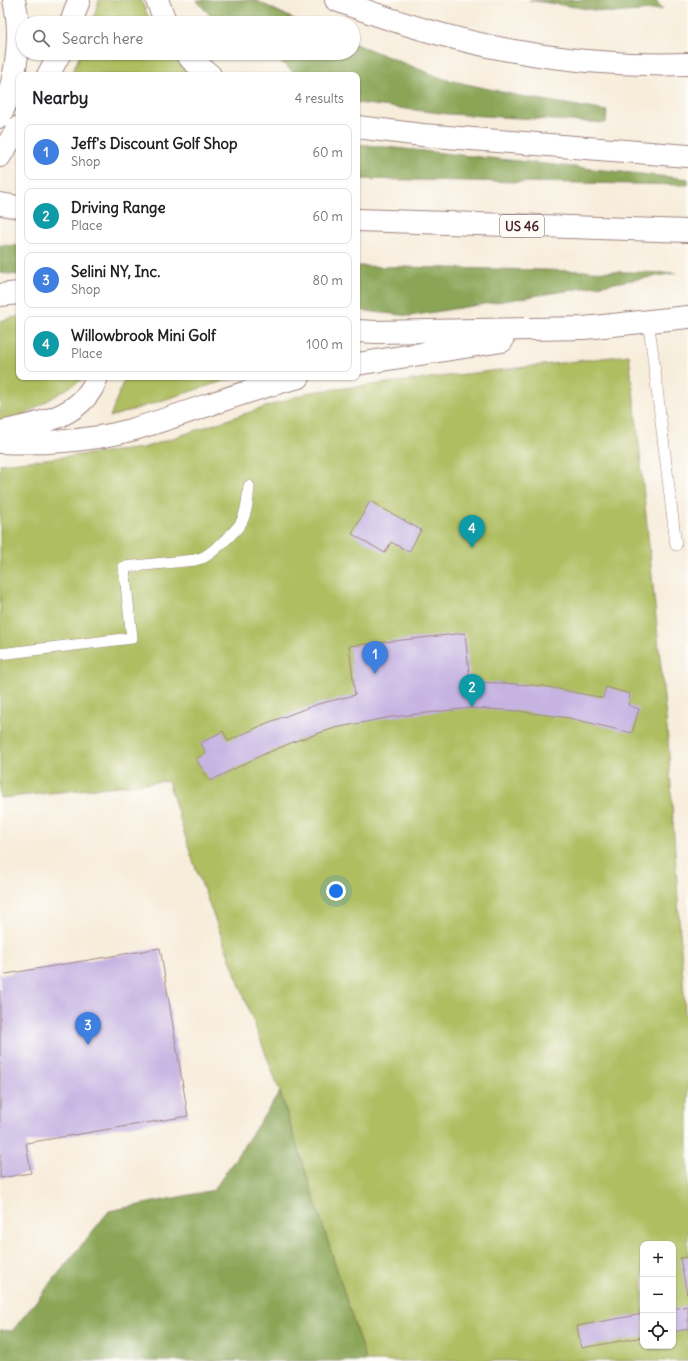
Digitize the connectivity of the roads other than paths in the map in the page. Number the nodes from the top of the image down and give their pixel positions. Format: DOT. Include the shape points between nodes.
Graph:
graph roads {
  1 [pos="14,0"];
  2 [pos="79,0"];
  3 [pos="157,0"];
  4 [pos="336,0"];
  5 [pos="16,16"];
  6 [pos="73,16"];
  7 [pos="163,16"];
  8 [pos="16,58"];
  9 [pos="56,60"];
  10 [pos="192,60"];
  11 [pos="688,64"];
  12 [pos="50,72"];
  13 [pos="206,72"];
  14 [pos="0,117"];
  15 [pos="360,127"];
  16 [pos="16,132"];
  17 [pos="0,156"];
  18 [pos="688,156"];
  19 [pos="0,204"];
  20 [pos="16,208"];
  21 [pos="16,209"];
  22 [pos="0,211"];
  23 [pos="360,220"];
  24 [pos="688,231"];
  25 [pos="16,293"];
  26 [pos="0,295"];
  27 [pos="688,317"];
  28 [pos="648,321"];
  29 [pos="584,328"];
  30 [pos="360,331"];
  31 [pos="360,364"];
  32 [pos="96,380"];
  33 [pos="288,380"];
  34 [pos="0,432"];
  35 [pos="0,442"];
  36 [pos="249,486"];
  37 [pos="676,545"];
  38 [pos="0,654"];
  1 -- 5 [label="highway"];
  2 -- 6 [label="highway"];
  3 -- 7 [label="highway"];
  4 -- 11 [label="highway" via="380,17 490,48 596,62"];
  8 -- 14 [label="highway"];
  9 -- 12 [label="highway"];
  10 -- 13 [label="highway"];
  15 -- 18 [label="highway"];
  16 -- 17 [label="highway"];
  19 -- 20 [label="highway"];
  21 -- 22 [label="highway"];
  23 -- 24 [label="highway, US 46"];
  25 -- 26 [label="highway"];
  27 -- 28 [label="highway"];
  28 -- 29 [label="highway"];
  28 -- 37 [label="lane"];
  29 -- 30 [label="highway"];
  29 -- 31 [label="highway"];
  32 -- 34 [label="highway" via="89,394 78,406 63,415"];
  33 -- 35 [label="highway" via="126,431 54,442"];
  36 -- 38 [label="lane" via="240,525 204,557 124,567 132,638"];
}
